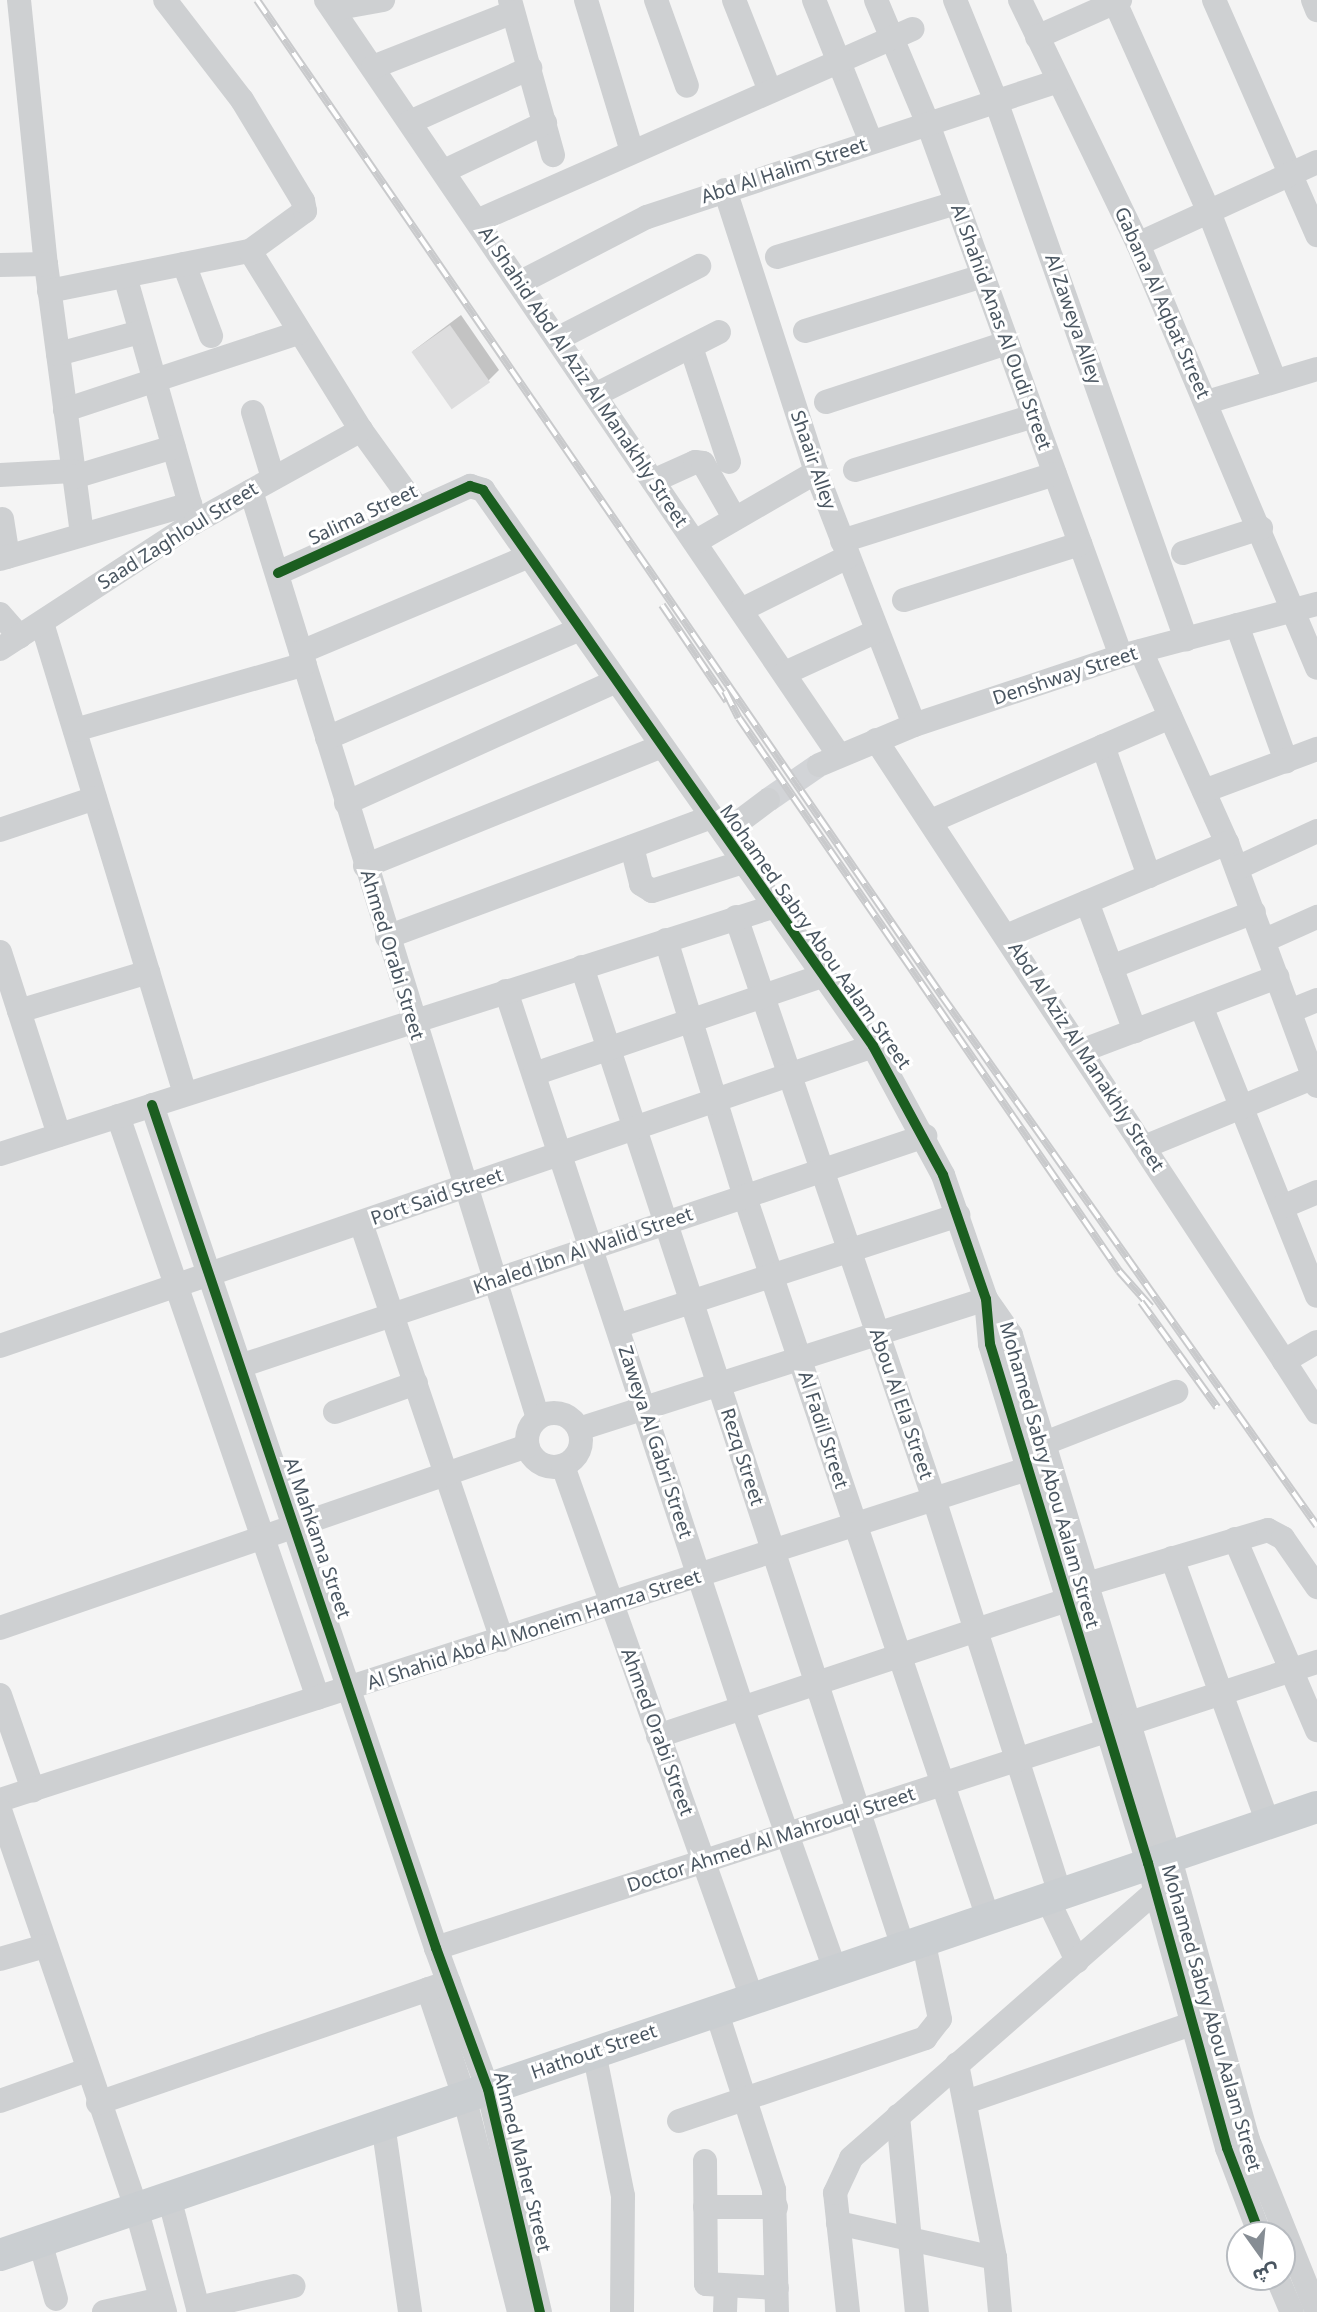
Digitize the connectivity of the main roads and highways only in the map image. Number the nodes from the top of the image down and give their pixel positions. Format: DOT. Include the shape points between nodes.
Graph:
graph roads {
  1 [pos="1317,1807"];
  2 [pos="0,2255"];
  1 -- 2 [label="main road, Hathout Street" via="1158,1870 1054,1895"];
}
